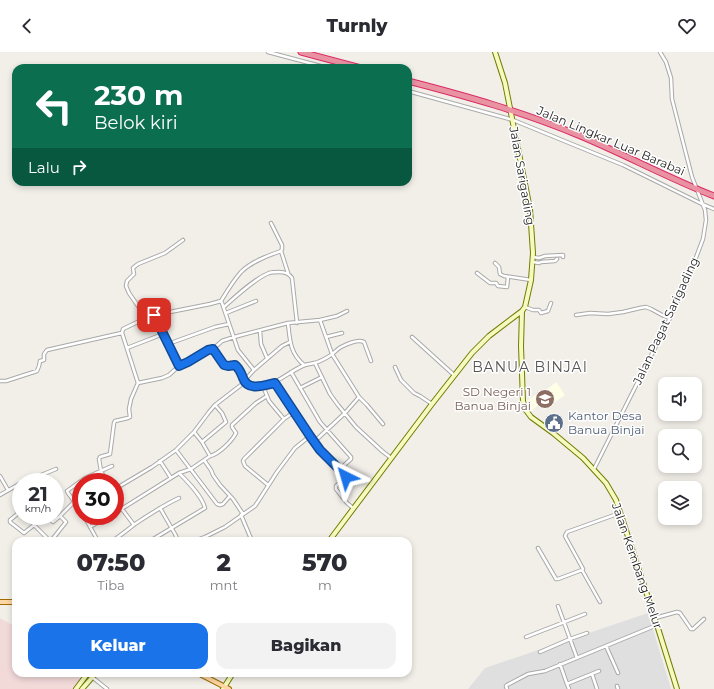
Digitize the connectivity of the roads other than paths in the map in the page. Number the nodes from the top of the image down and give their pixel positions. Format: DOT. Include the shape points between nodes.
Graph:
graph roads {
  1 [pos="268,52"];
  2 [pos="301,52"];
  3 [pos="495,52"];
  4 [pos="660,52"];
  5 [pos="313,64"];
  6 [pos="346,64"];
  7 [pos="412,82"];
  8 [pos="412,92"];
  9 [pos="510,110"];
  10 [pos="513,120"];
  11 [pos="696,189"];
  12 [pos="714,196"];
  13 [pos="702,204"];
  14 [pos="714,208"];
  15 [pos="271,223"];
  16 [pos="183,240"];
  17 [pos="281,251"];
  18 [pos="533,256"];
  19 [pos="563,257"];
  20 [pos="557,259"];
  21 [pos="532,262"];
  22 [pos="495,263"];
  23 [pos="288,273"];
  24 [pos="477,274"];
  25 [pos="508,277"];
  26 [pos="531,280"];
  27 [pos="220,301"];
  28 [pos="256,301"];
  29 [pos="551,303"];
  30 [pos="224,307"];
  31 [pos="523,309"];
  32 [pos="347,310"];
  33 [pos="226,313"];
  34 [pos="154,315"];
  35 [pos="576,315"];
  36 [pos="146,318"];
  37 [pos="670,318"];
  38 [pos="320,320"];
  39 [pos="297,323"];
  40 [pos="229,324"];
  41 [pos="288,324"];
  42 [pos="260,331"];
  43 [pos="122,333"];
  44 [pos="342,333"];
  45 [pos="164,334"];
  46 [pos="234,337"];
  47 [pos="326,337"];
  48 [pos="412,337"];
  49 [pos="290,342"];
  50 [pos="168,344"];
  51 [pos="127,348"];
  52 [pos="213,349"];
  53 [pos="332,354"];
  54 [pos="267,358"];
  55 [pos="372,361"];
  56 [pos="315,363"];
  57 [pos="304,365"];
  58 [pos="179,366"];
  59 [pos="395,367"];
  60 [pos="254,370"];
  61 [pos="291,372"];
  62 [pos="455,376"];
  63 [pos="322,377"];
  64 [pos="244,381"];
  65 [pos="0,382"];
  66 [pos="138,383"];
  67 [pos="275,383"];
  68 [pos="263,386"];
  69 [pos="300,388"];
  70 [pos="267,396"];
  71 [pos="359,397"];
  72 [pos="432,404"];
  73 [pos="215,405"];
  74 [pos="294,412"];
  75 [pos="345,413"];
  76 [pos="284,419"];
  77 [pos="383,424"];
  78 [pos="327,430"];
  79 [pos="194,432"];
  80 [pos="310,436"];
  81 [pos="315,441"];
  82 [pos="202,442"];
  83 [pos="176,450"];
  84 [pos="210,456"];
  85 [pos="391,458"];
  86 [pos="204,460"];
  87 [pos="160,461"];
  88 [pos="112,466"];
  89 [pos="56,469"];
  90 [pos="191,469"];
  91 [pos="340,469"];
  92 [pos="594,469"];
  93 [pos="101,471"];
  94 [pos="46,473"];
  95 [pos="96,473"];
  96 [pos="179,473"];
  97 [pos="0,478"];
  98 [pos="171,478"];
  99 [pos="124,484"];
  100 [pos="268,485"];
  101 [pos="72,487"];
  102 [pos="12,488"];
  103 [pos="8,490"];
  104 [pos="0,494"];
  105 [pos="230,496"];
  106 [pos="179,498"];
  107 [pos="72,499"];
  108 [pos="72,504"];
  109 [pos="124,507"];
  110 [pos="160,508"];
  111 [pos="353,508"];
  112 [pos="124,511"];
  113 [pos="64,512"];
  114 [pos="621,513"];
  115 [pos="242,514"];
  116 [pos="14,525"];
  117 [pos="34,525"];
  118 [pos="64,525"];
  119 [pos="93,525"];
  120 [pos="134,525"];
  121 [pos="90,527"];
  122 [pos="171,528"];
  123 [pos="48,537"];
  124 [pos="54,537"];
  125 [pos="96,537"];
  126 [pos="119,537"];
  127 [pos="156,537"];
  128 [pos="176,537"];
  129 [pos="203,537"];
  130 [pos="251,537"];
  131 [pos="332,537"];
  132 [pos="538,548"];
  133 [pos="582,570"];
  134 [pos="0,602"];
  135 [pos="12,602"];
  136 [pos="600,602"];
  137 [pos="558,606"];
  138 [pos="585,614"];
  139 [pos="655,618"];
  140 [pos="704,619"];
  141 [pos="564,622"];
  142 [pos="657,625"];
  143 [pos="587,633"];
  144 [pos="526,637"];
  145 [pos="570,639"];
  146 [pos="606,646"];
  147 [pos="540,652"];
  148 [pos="577,658"];
  149 [pos="560,664"];
  150 [pos="599,671"];
  151 [pos="618,673"];
  152 [pos="592,674"];
  153 [pos="85,677"];
  154 [pos="92,677"];
  155 [pos="205,677"];
  156 [pos="231,677"];
  157 [pos="567,684"];
  158 [pos="224,688"];
  159 [pos="76,689"];
  160 [pos="82,689"];
  161 [pos="107,689"];
  162 [pos="229,689"];
  163 [pos="507,689"];
  164 [pos="569,689"];
  165 [pos="597,689"];
  166 [pos="677,689"];
  1 -- 5 [label="street"];
  2 -- 6 [label="highway"];
  3 -- 9 [label="street, Jalan Sarigading"];
  4 -- 11 [label="street, Jalan Pagat Sarigading" via="671,78 672,99"];
  7 -- 9 [label="highway, Jalan Lingkar Luar Barabai"];
  8 -- 10 [label="street"];
  9 -- 10 [label="street, Jalan Sarigading"];
  9 -- 11 [label="highway, Jalan Lingkar Luar Barabai" via="584,138"];
  10 -- 13 [label="street" via="623,165"];
  10 -- 18 [label="street, Jalan Sarigading" via="530,209"];
  11 -- 12 [label="highway, Jalan Lingkar Luar Barabai"];
  11 -- 13 [label="street, Jalan Pagat Sarigading"];
  13 -- 14 [label="street"];
  13 -- 37 [label="street, Jalan Pagat Sarigading" via="706,220 703,239"];
  15 -- 17 [label="street" via="282,245"];
  16 -- 36 [label="street" via="165,253 132,268 134,274 126,286"];
  17 -- 23 [label="street"];
  17 -- 27 [label="street" via="257,261 242,271"];
  18 -- 19 [label="street"];
  18 -- 21 [label="street, Jalan Sarigading"];
  20 -- 21 [label="street"];
  21 -- 26 [label="street, Jalan Sarigading"];
  22 -- 25 [label="street" via="499,266 500,274"];
  23 -- 30 [label="street" via="270,273 243,290"];
  23 -- 39 [label="street" via="292,278"];
  24 -- 25 [label="street" via="490,283 508,287"];
  25 -- 26 [label="street"];
  26 -- 31 [label="street, Jalan Sarigading"];
  27 -- 30 [label="street"];
  27 -- 34 [label="street"];
  28 -- 33 [label="street"];
  29 -- 31 [label="street" via="548,311 541,313 539,310"];
  30 -- 33 [label="street"];
  31 -- 62 [label="street" via="489,336"];
  31 -- 92 [label="street, Jalan Kembang Melur" via="521,346 525,408 531,417"];
  32 -- 38 [label="street" via="337,316"];
  33 -- 40 [label="street"];
  34 -- 36 [label="street"];
  34 -- 45 [label="street"];
  35 -- 37 [label="street" via="608,314 646,307"];
  36 -- 43 [label="street" via="123,329"];
  37 -- 92 [label="street, Jalan Pagat Sarigading"];
  38 -- 39 [label="street"];
  38 -- 47 [label="street"];
  39 -- 41 [label="street"];
  40 -- 46 [label="street"];
  40 -- 50 [label="street"];
  41 -- 42 [label="street"];
  41 -- 49 [label="street"];
  42 -- 46 [label="street"];
  42 -- 54 [label="street" via="261,344"];
  43 -- 51 [label="street"];
  43 -- 65 [label="street" via="47,350 37,371"];
  44 -- 47 [label="street"];
  45 -- 50 [label="street"];
  45 -- 51 [label="street"];
  46 -- 52 [label="street" via="222,341"];
  46 -- 60 [label="street" via="238,350"];
  47 -- 53 [label="street"];
  48 -- 62 [label="street"];
  49 -- 54 [label="street"];
  49 -- 57 [label="street" via="293,352"];
  50 -- 58 [label="street"];
  51 -- 66 [label="street"];
  52 -- 58 [label="street"];
  52 -- 64 [label="street" via="224,365 237,367"];
  53 -- 55 [label="street" via="340,348 363,341"];
  53 -- 56 [label="street"];
  53 -- 71 [label="street"];
  54 -- 60 [label="street"];
  56 -- 57 [label="street"];
  56 -- 63 [label="street"];
  57 -- 61 [label="street"];
  58 -- 66 [label="street" via="166,377"];
  59 -- 72 [label="street" via="401,380 414,393"];
  60 -- 64 [label="street"];
  61 -- 67 [label="street"];
  61 -- 69 [label="street"];
  62 -- 72 [label="street"];
  63 -- 69 [label="street"];
  63 -- 75 [label="street" via="330,394"];
  64 -- 68 [label="street" via="251,386"];
  64 -- 73 [label="street"];
  66 -- 93 [label="street" via="130,404 130,417 114,422 110,454 100,457 99,460"];
  67 -- 68 [label="street"];
  67 -- 74 [label="street"];
  68 -- 70 [label="street"];
  69 -- 78 [label="street"];
  70 -- 76 [label="street"];
  70 -- 84 [label="street" via="232,425 236,433 231,441"];
  71 -- 75 [label="street"];
  71 -- 77 [label="street"];
  72 -- 85 [label="street"];
  73 -- 79 [label="street"];
  73 -- 82 [label="street" via="226,422"];
  74 -- 76 [label="street"];
  74 -- 80 [label="street"];
  75 -- 78 [label="street"];
  75 -- 85 [label="street" via="356,427"];
  76 -- 100 [label="street" via="243,461 245,466"];
  78 -- 81 [label="street"];
  78 -- 91 [label="street" via="352,458"];
  79 -- 82 [label="street"];
  79 -- 83 [label="street"];
  80 -- 81 [label="street"];
  80 -- 100 [label="street" via="295,448"];
  81 -- 91 [label="street" via="323,454"];
  82 -- 84 [label="street"];
  83 -- 87 [label="street"];
  83 -- 90 [label="street"];
  84 -- 86 [label="street"];
  85 -- 111 [label="street"];
  86 -- 90 [label="street"];
  86 -- 105 [label="street" via="212,475"];
  87 -- 98 [label="street"];
  87 -- 99 [label="street"];
  88 -- 93 [label="street"];
  89 -- 94 [label="street"];
  90 -- 96 [label="street"];
  90 -- 105 [label="street" via="220,505"];
  91 -- 111 [label="street" via="346,477 336,489"];
  92 -- 114 [label="street, Jalan Kembang Melur" via="606,483"];
  93 -- 95 [label="street"];
  96 -- 98 [label="street"];
  96 -- 122 [label="street" via="201,498 205,508"];
  97 -- 103 [label="street"];
  98 -- 109 [label="street"];
  100 -- 115 [label="street" via="255,506"];
  101 -- 107 [label="street" via="68,493"];
  102 -- 103 [label="street"];
  103 -- 104 [label="street"];
  105 -- 115 [label="street"];
  106 -- 110 [label="street"];
  108 -- 113 [label="street"];
  110 -- 120 [label="street"];
  110 -- 122 [label="street"];
  111 -- 131 [label="street"];
  112 -- 120 [label="street"];
  114 -- 133 [label="street" via="566,534"];
  114 -- 139 [label="street, Jalan Kembang Melur"];
  115 -- 129 [label="street" via="225,527"];
  115 -- 130 [label="street"];
  116 -- 117 [label="street" via="24,533"];
  117 -- 123 [label="street"];
  118 -- 124 [label="street"];
  119 -- 121 [label="street"];
  120 -- 126 [label="street"];
  121 -- 125 [label="street"];
  122 -- 127 [label="street"];
  122 -- 128 [label="street"];
  132 -- 133 [label="street" via="556,579"];
  133 -- 136 [label="street"];
  134 -- 135 [label="main road"];
  137 -- 141 [label="street"];
  138 -- 141 [label="street"];
  139 -- 140 [label="street" via="677,612 691,629"];
  139 -- 142 [label="street, Jalan Kembang Melur"];
  141 -- 144 [label="street"];
  141 -- 145 [label="street"];
  142 -- 146 [label="street"];
  142 -- 166 [label="street, Jalan Kembang Melur"];
  143 -- 145 [label="street"];
  145 -- 147 [label="street"];
  145 -- 148 [label="street"];
  146 -- 148 [label="street"];
  146 -- 151 [label="street"];
  148 -- 149 [label="street"];
  149 -- 157 [label="street"];
  149 -- 163 [label="street" via="545,671 528,674 506,686"];
  150 -- 152 [label="street"];
  152 -- 157 [label="street"];
  152 -- 165 [label="street"];
  153 -- 159 [label="street"];
  154 -- 160 [label="street"];
  154 -- 161 [label="street"];
  155 -- 158 [label="main road"];
  156 -- 158 [label="street"];
  157 -- 164 [label="street"];
  158 -- 162 [label="main road"];
}
